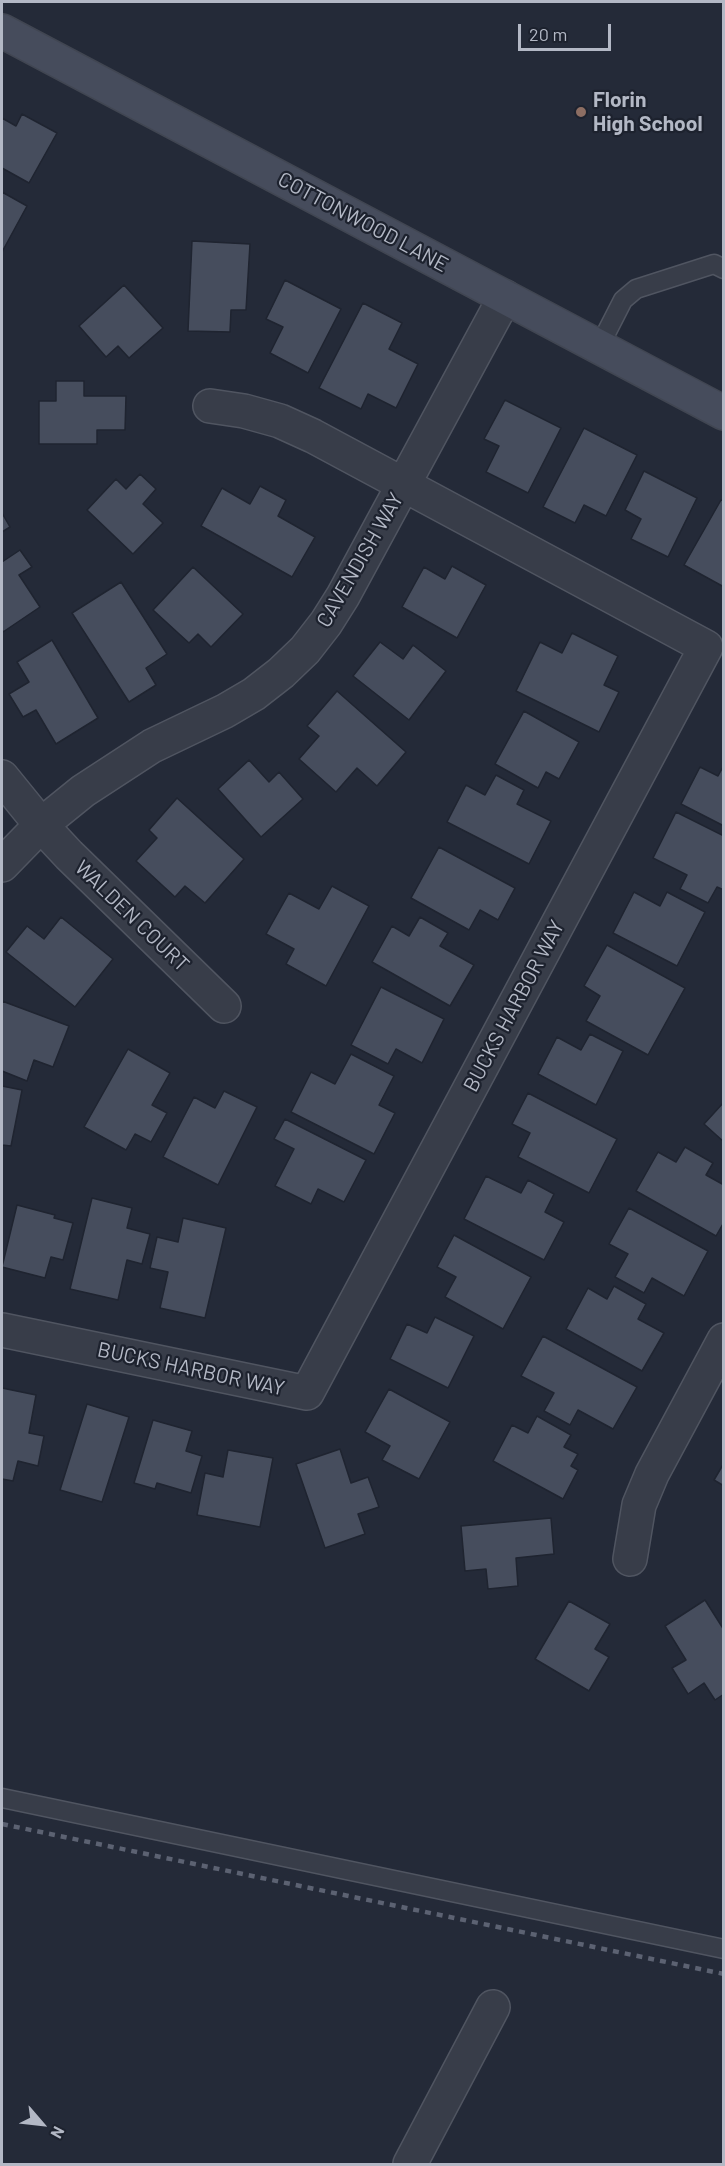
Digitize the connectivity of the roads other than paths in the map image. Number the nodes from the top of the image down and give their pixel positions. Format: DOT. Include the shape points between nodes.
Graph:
graph roads {
  1 [pos="2,31"];
  2 [pos="723,269"];
  3 [pos="505,297"];
  4 [pos="598,347"];
  5 [pos="210,406"];
  6 [pos="723,413"];
  7 [pos="404,484"];
  8 [pos="2,777"];
  9 [pos="41,825"];
  10 [pos="2,865"];
  11 [pos="224,1006"];
  12 [pos="2,1330"];
  13 [pos="723,1340"];
  14 [pos="630,1559"];
  15 [pos="2,1798"];
  16 [pos="723,1949"];
  17 [pos="493,2007"];
  18 [pos="410,2164"];
  1 -- 3 [label="street, COTTONWOOD LANE"];
  2 -- 4 [label="lane" via="714,264 636,289 623,300"];
  3 -- 4 [label="street, COTTONWOOD LANE"];
  3 -- 7 [label="street, CAVENDISH WAY"];
  4 -- 6 [label="street, COTTONWOOD LANE"];
  5 -- 7 [label="street" via="280,421"];
  7 -- 9 [label="street, CAVENDISH WAY" via="326,623 281,673 225,711 117,767"];
  7 -- 12 [label="street, BUCKS HARBOR WAY" via="706,647 308,1394"];
  8 -- 9 [label="street, WALDEN COURT"];
  9 -- 10 [label="street, CAVENDISH WAY"];
  9 -- 11 [label="street, WALDEN COURT"];
  13 -- 14 [label="street" via="652,1474 639,1505"];
  15 -- 16 [label="lane"];
  17 -- 18 [label="street"];
}
